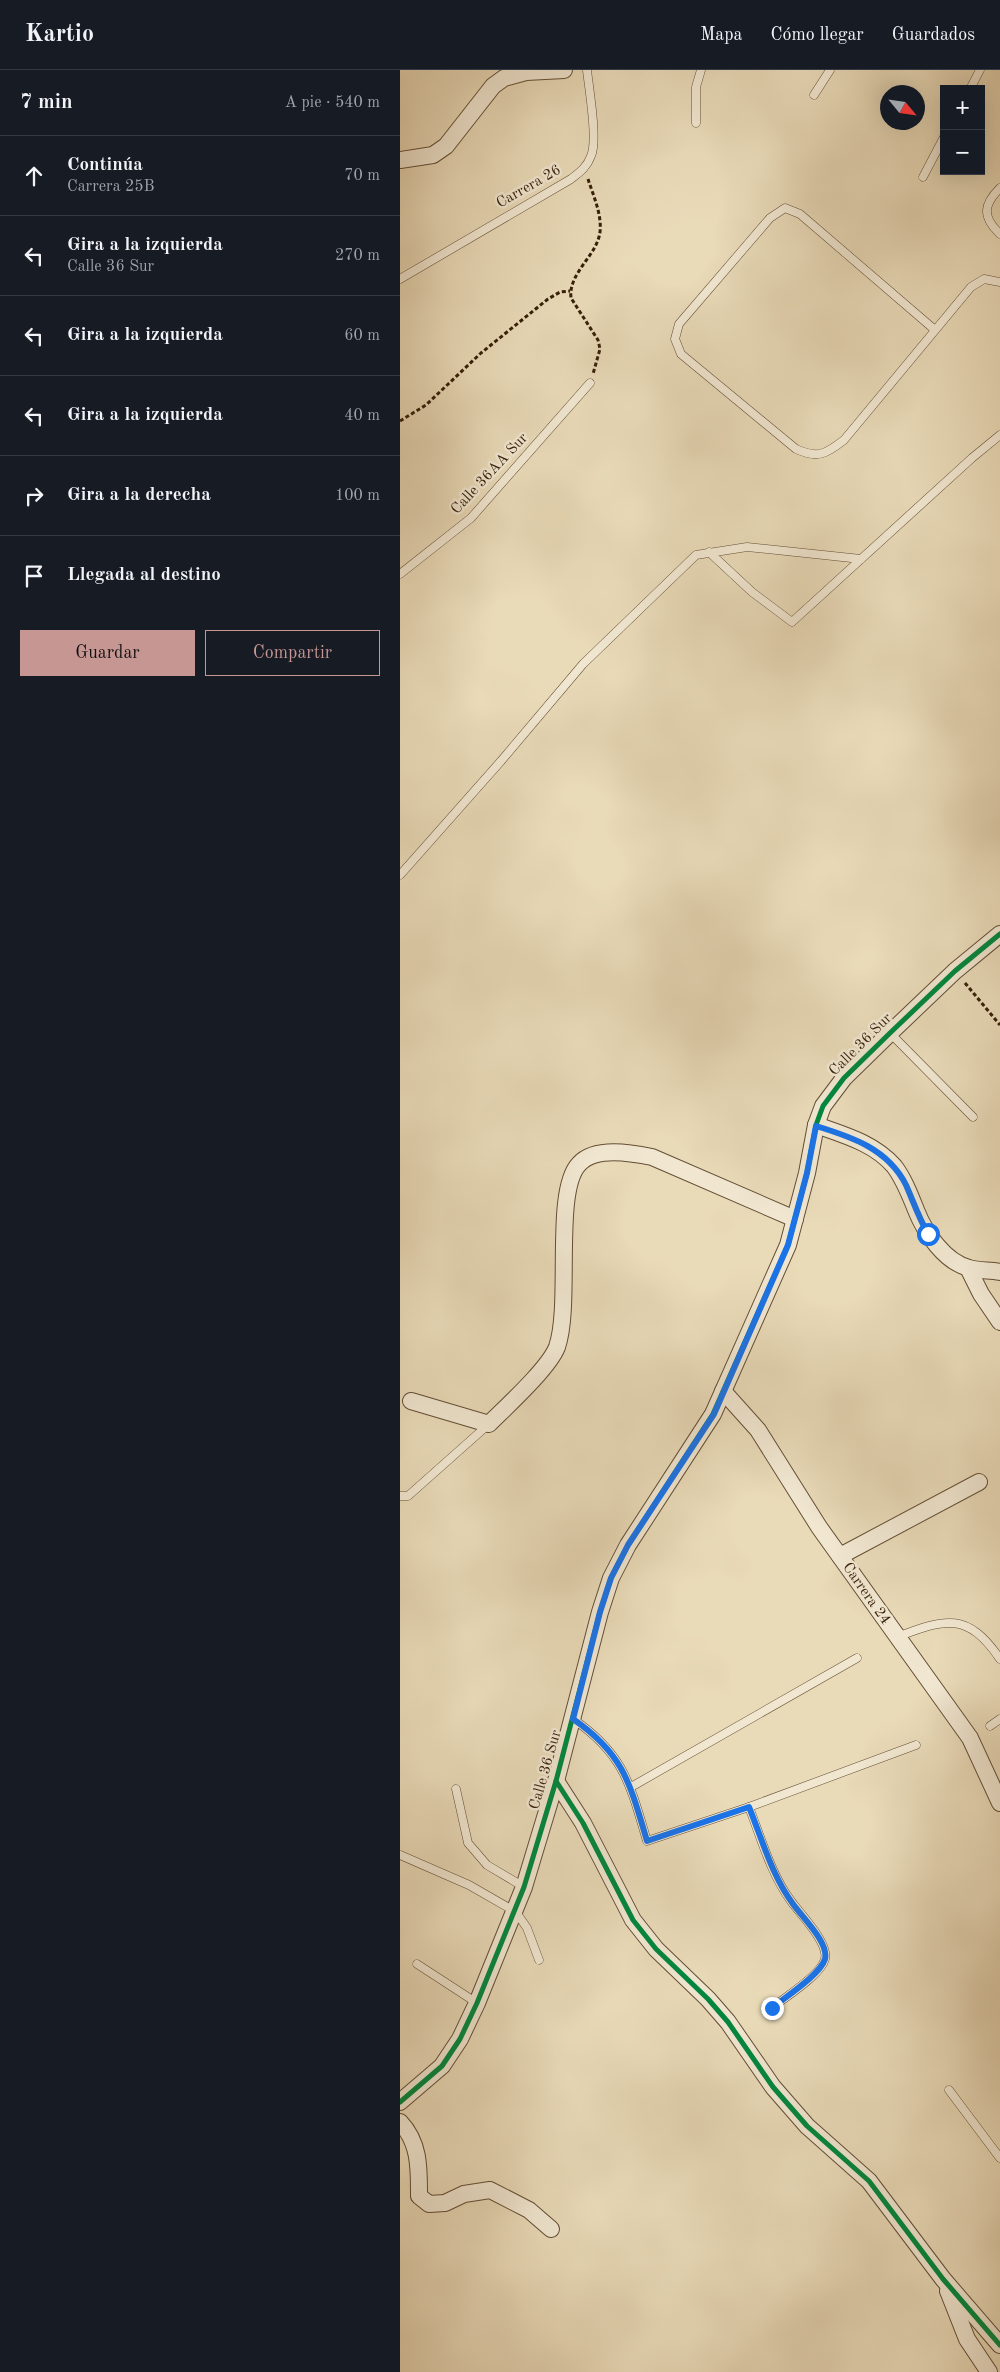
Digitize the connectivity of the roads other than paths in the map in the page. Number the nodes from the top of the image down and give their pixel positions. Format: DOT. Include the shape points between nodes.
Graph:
graph roads {
  1 [pos="564,70"];
  2 [pos="587,70"];
  3 [pos="701,70"];
  4 [pos="830,70"];
  5 [pos="980,70"];
  6 [pos="972,85"];
  7 [pos="814,95"];
  8 [pos="696,123"];
  9 [pos="940,144"];
  10 [pos="400,160"];
  11 [pos="922,177"];
  12 [pos="1000,188"];
  13 [pos="1000,234"];
  14 [pos="400,279"];
  15 [pos="1000,282"];
  16 [pos="935,330"];
  17 [pos="590,383"];
  18 [pos="1000,435"];
  19 [pos="710,552"];
  20 [pos="861,559"];
  21 [pos="400,574"];
  22 [pos="400,875"];
  23 [pos="1000,934"];
  24 [pos="890,1033"];
  25 [pos="973,1117"];
  26 [pos="816,1126"];
  27 [pos="796,1219"];
  28 [pos="968,1268"];
  29 [pos="1000,1272"];
  30 [pos="1000,1322"];
  31 [pos="723,1391"];
  32 [pos="411,1401"];
  33 [pos="489,1424"];
  34 [pos="979,1482"];
  35 [pos="400,1496"];
  36 [pos="840,1556"];
  37 [pos="896,1637"];
  38 [pos="857,1658"];
  39 [pos="1000,1659"];
  40 [pos="573,1719"];
  41 [pos="1000,1719"];
  42 [pos="990,1726"];
  43 [pos="916,1744"];
  44 [pos="556,1781"];
  45 [pos="631,1787"];
  46 [pos="456,1789"];
  47 [pos="1000,1803"];
  48 [pos="749,1807"];
  49 [pos="400,1855"];
  50 [pos="524,1887"];
  51 [pos="516,1912"];
  52 [pos="539,1960"];
  53 [pos="417,1964"];
  54 [pos="477,2003"];
  55 [pos="772,2008"];
  56 [pos="948,2090"];
  57 [pos="400,2102"];
  58 [pos="400,2122"];
  59 [pos="1000,2158"];
  60 [pos="551,2229"];
  61 [pos="943,2279"];
  62 [pos="1000,2345"];
  63 [pos="990,2372"];
  1 -- 10 [label="street" via="526,72 504,78 493,86 446,146 433,155"];
  2 -- 14 [label="lane, Carrera 26" via="593,141 592,154 585,168"];
  3 -- 8 [label="lane" via="696,87"];
  4 -- 7 [label="lane"];
  5 -- 6 [label="lane"];
  9 -- 11 [label="lane"];
  12 -- 13 [label="lane" via="990,199 986,214"];
  15 -- 16 [label="lane" via="984,279 971,287"];
  16 -- 16 [label="lane" via="844,440 831,451 810,455 796,449 680,354 675,339 679,324 770,218 785,208 800,214"];
  17 -- 21 [label="lane, Calle 36AA Sur" via="471,518"];
  18 -- 20 [label="lane"];
  19 -- 20 [label="lane" via="747,547"];
  19 -- 20 [label="lane" via="740,581 792,622"];
  19 -- 22 [label="lane" via="696,555 583,664"];
  23 -- 24 [label="street, Calle 36 Sur" via="955,971"];
  24 -- 25 [label="lane"];
  24 -- 26 [label="street, Calle 36 Sur" via="831,1093"];
  26 -- 27 [label="street, Calle 36 Sur"];
  26 -- 28 [label="street" via="856,1139 894,1166 928,1234 948,1257"];
  27 -- 31 [label="street, Calle 36 Sur" via="788,1245"];
  27 -- 33 [label="street" via="652,1157 632,1153 600,1154 580,1163 568,1188 563,1319 556,1348 536,1375"];
  28 -- 29 [label="street"];
  28 -- 30 [label="street"];
  31 -- 36 [label="street, Carrera 24" via="758,1430"];
  31 -- 40 [label="street, Calle 36 Sur" via="714,1414 628,1545 611,1578"];
  32 -- 33 [label="street"];
  33 -- 35 [label="lane" via="408,1496"];
  34 -- 36 [label="street"];
  36 -- 37 [label="street, Carrera 24"];
  37 -- 39 [label="lane" via="929,1624 957,1622 988,1641"];
  37 -- 47 [label="street, Carrera 24" via="970,1738"];
  38 -- 45 [label="lane"];
  40 -- 44 [label="street, Calle 36 Sur"];
  40 -- 45 [label="lane" via="591,1731 614,1756"];
  41 -- 42 [label="lane"];
  43 -- 48 [label="lane"];
  44 -- 50 [label="street, Calle 36 Sur"];
  44 -- 61 [label="street" via="583,1823 634,1920 656,1950 728,2022 773,2087 807,2126 869,2180"];
  45 -- 48 [label="lane" via="647,1841"];
  46 -- 50 [label="lane" via="468,1843 487,1865"];
  48 -- 55 [label="lane" via="781,1885 825,1946 826,1957 818,1971"];
  49 -- 51 [label="lane" via="469,1885"];
  50 -- 51 [label="street, Calle 36 Sur"];
  51 -- 52 [label="lane" via="527,1928"];
  51 -- 54 [label="street, Calle 36 Sur"];
  53 -- 54 [label="lane"];
  54 -- 57 [label="street, Calle 36 Sur" via="460,2039 442,2066"];
  56 -- 59 [label="lane"];
  58 -- 60 [label="street" via="413,2141 418,2158 419,2196 429,2204 445,2203 464,2194 490,2190 529,2210"];
  61 -- 62 [label="street"];
  61 -- 63 [label="street" via="967,2339"];
}
